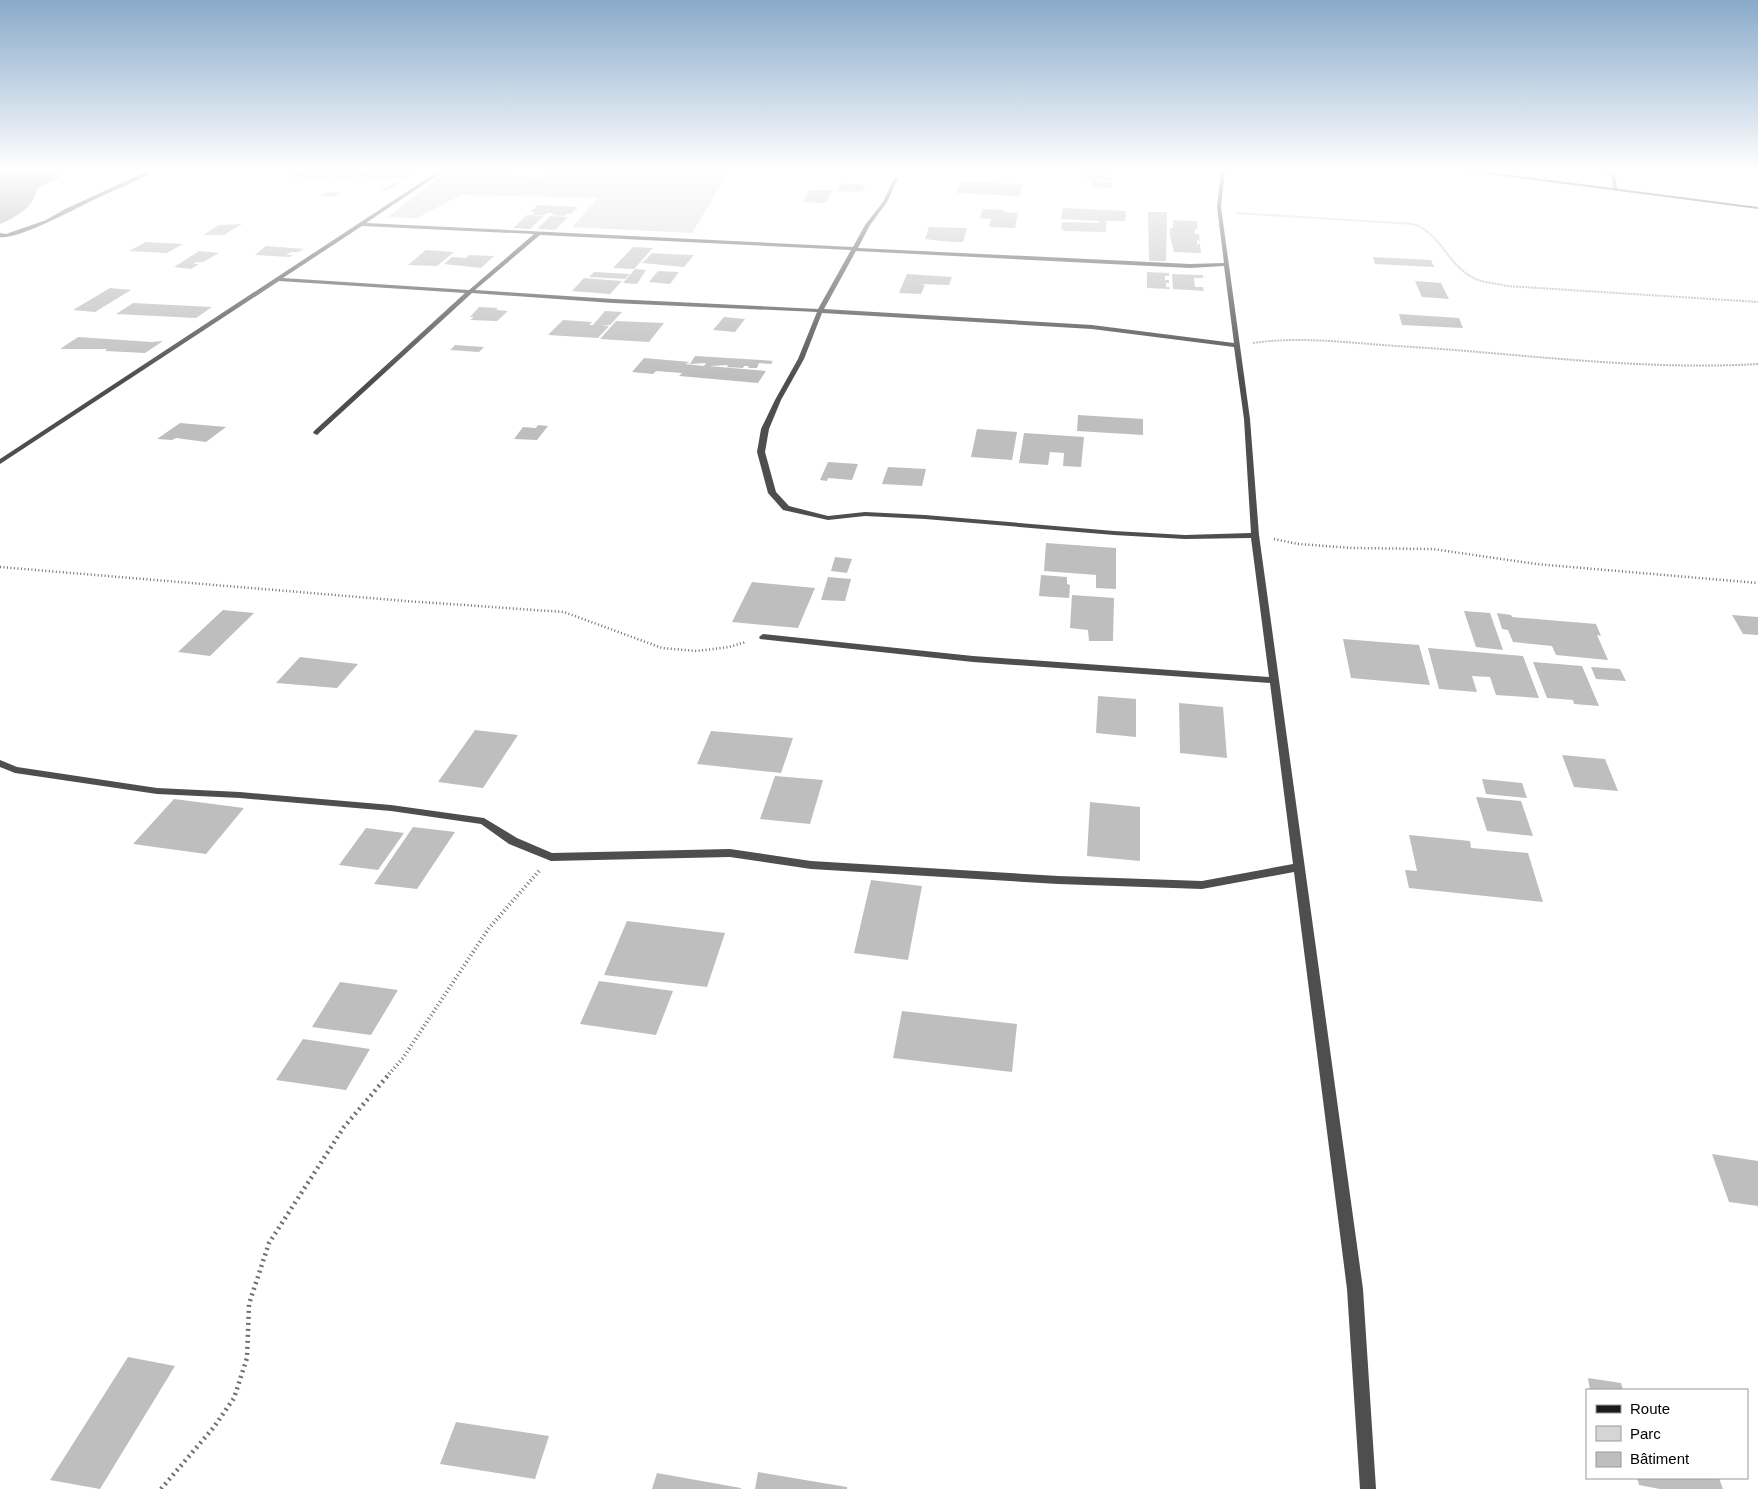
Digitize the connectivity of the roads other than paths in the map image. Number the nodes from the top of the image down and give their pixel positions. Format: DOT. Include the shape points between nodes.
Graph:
graph roads {
  1 [pos="337,239"];
  2 [pos="532,239"];
  3 [pos="647,239"];
  4 [pos="860,239"];
  5 [pos="1224,239"];
  6 [pos="855,250"];
  7 [pos="1227,264"];
  8 [pos="277,279"];
  9 [pos="471,291"];
  10 [pos="820,311"];
  11 [pos="1238,345"];
  12 [pos="317,433"];
  13 [pos="0,462"];
  14 [pos="1255,535"];
  15 [pos="763,636"];
  16 [pos="1274,680"];
  17 [pos="0,763"];
  18 [pos="1299,867"];
  19 [pos="1368,1489"];
  1 -- 8 [label="street"];
  2 -- 9 [label="street"];
  3 -- 6 [label="street"];
  4 -- 6 [label="street"];
  5 -- 7 [label="street"];
  6 -- 7 [label="street" via="1190,266"];
  6 -- 10 [label="street"];
  7 -- 11 [label="street"];
  8 -- 9 [label="street"];
  8 -- 13 [label="street"];
  9 -- 10 [label="street"];
  9 -- 12 [label="street"];
  10 -- 11 [label="street" via="1092,327"];
  10 -- 14 [label="street" via="801,359 765,429 761,452 772,493 786,508 828,518 865,514 1123,534 1185,537"];
  11 -- 14 [label="street"];
  14 -- 16 [label="street"];
  15 -- 16 [label="street" via="973,659"];
  16 -- 18 [label="street"];
  17 -- 18 [label="street" via="15,770 157,791 381,807 484,821 512,841 551,857 730,853 810,865 1202,885"];
  18 -- 19 [label="street" via="1355,1289"];
}
